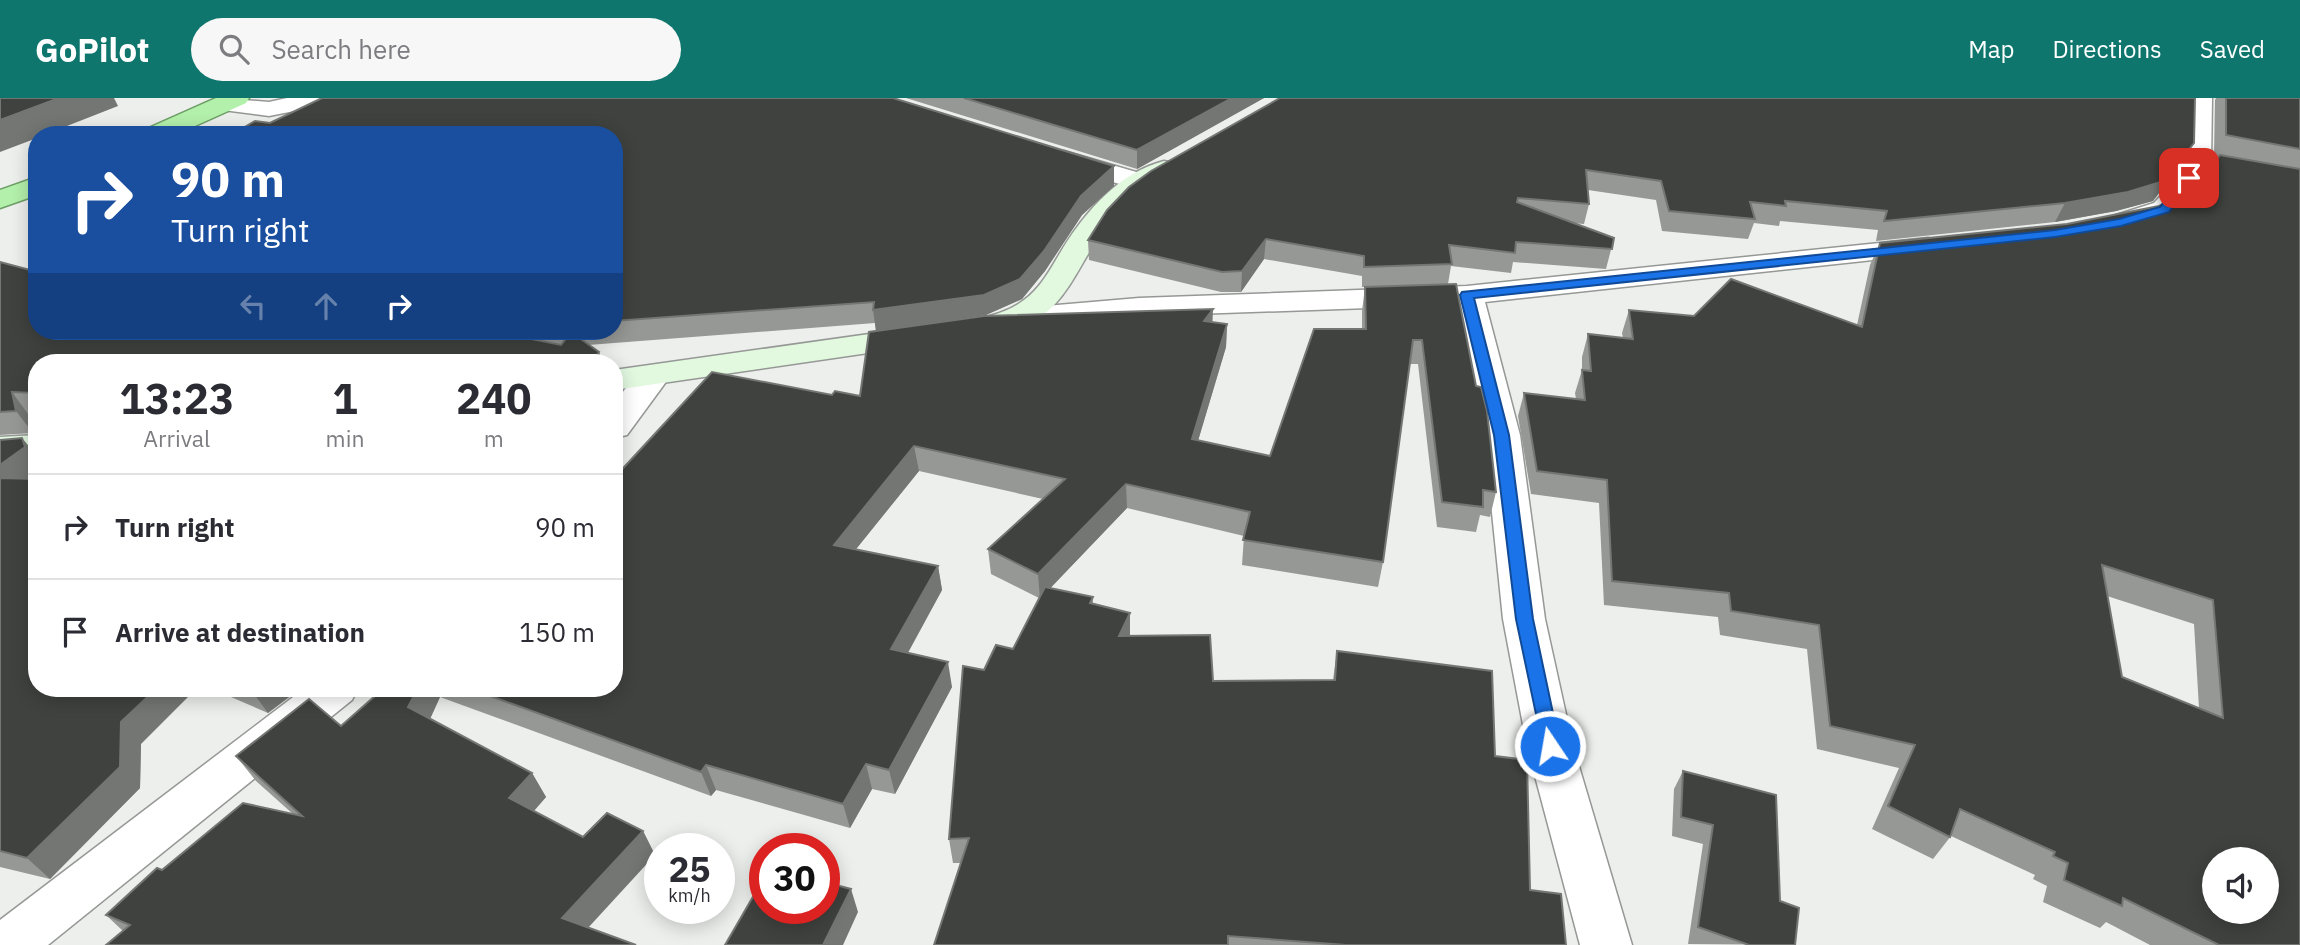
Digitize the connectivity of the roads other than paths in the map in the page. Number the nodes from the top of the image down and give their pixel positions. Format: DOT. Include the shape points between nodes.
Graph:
graph roads {
  1 [pos="326,98"];
  2 [pos="2200,98"];
  3 [pos="231,101"];
  4 [pos="174,126"];
  5 [pos="1040,152"];
  6 [pos="1185,156"];
  7 [pos="1140,182"];
  8 [pos="28,189"];
  9 [pos="0,201"];
  10 [pos="2095,227"];
  11 [pos="1960,244"];
  12 [pos="1467,295"];
  13 [pos="1021,318"];
  14 [pos="654,375"];
  15 [pos="623,379"];
  16 [pos="623,415"];
  17 [pos="28,447"];
  18 [pos="0,449"];
  19 [pos="325,697"];
  20 [pos="8,945"];
  21 [pos="1606,945"];
  1 -- 3 [label="street" via="270,109"];
  2 -- 10 [label="street" via="2211,166 2164,209"];
  3 -- 4 [label="highway"];
  5 -- 7 [label="street"];
  6 -- 7 [label="main road"];
  7 -- 13 [label="main road" via="1093,224 1050,295"];
  8 -- 9 [label="highway"];
  11 -- 12 [label="street"];
  12 -- 13 [label="street" via="1139,307"];
  12 -- 21 [label="street" via="1502,435 1524,619 1550,746"];
  13 -- 14 [label="main road" via="988,327"];
  14 -- 15 [label="main road"];
  14 -- 16 [label="street"];
  17 -- 18 [label="main road"];
  19 -- 20 [label="street"];
}
